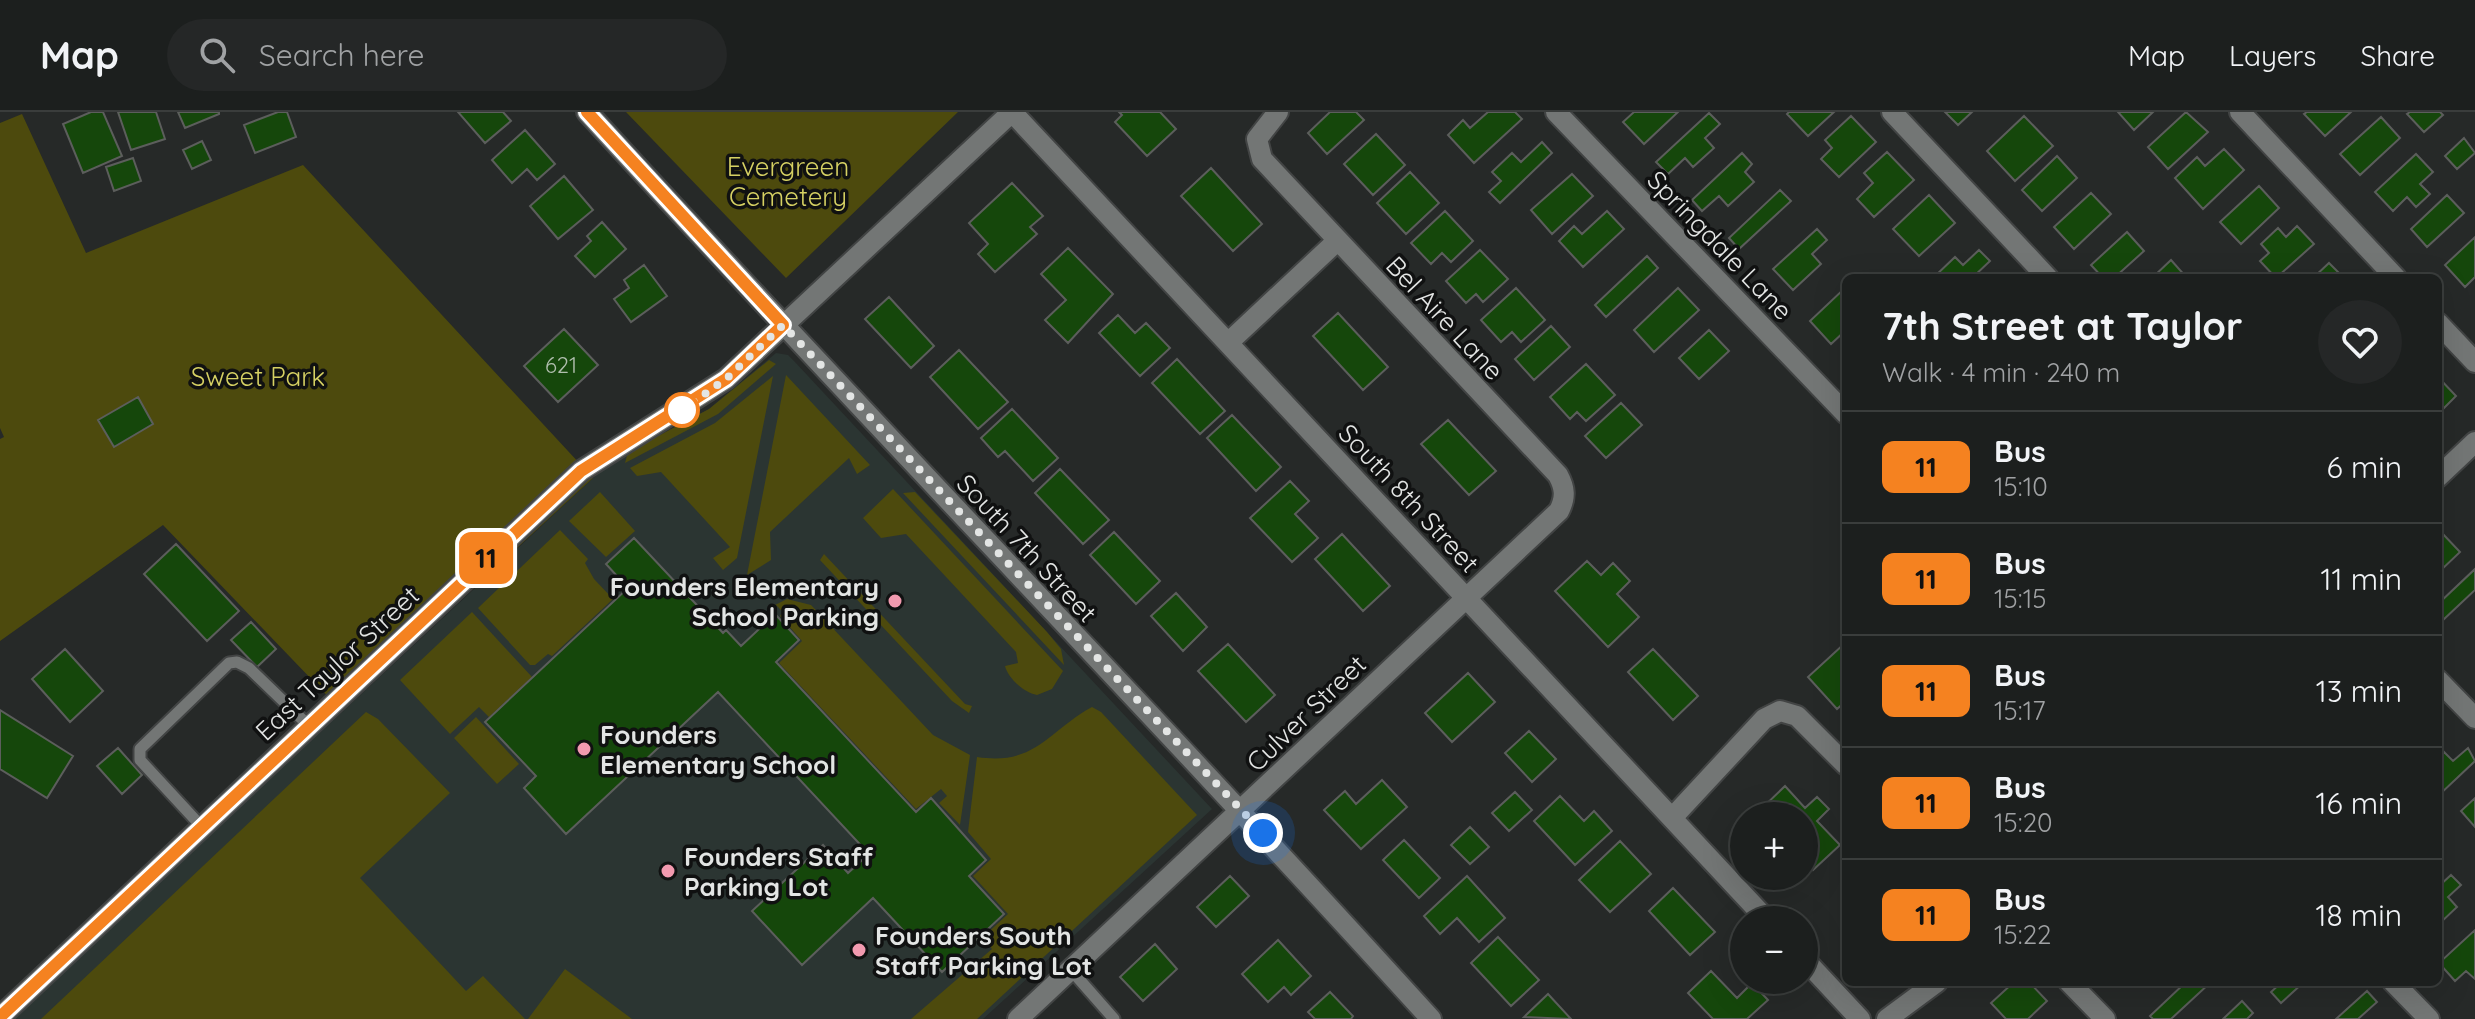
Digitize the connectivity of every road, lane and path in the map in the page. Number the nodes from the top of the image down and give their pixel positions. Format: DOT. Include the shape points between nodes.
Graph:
graph roads {
  1 [pos="587,112"];
  2 [pos="1012,112"];
  3 [pos="1278,112"];
  4 [pos="1556,112"];
  5 [pos="1892,112"];
  6 [pos="2240,112"];
  7 [pos="1337,241"];
  8 [pos="2044,274"];
  9 [pos="2392,274"];
  10 [pos="783,325"];
  11 [pos="2442,327"];
  12 [pos="1229,342"];
  13 [pos="2475,362"];
  14 [pos="1842,410"];
  15 [pos="2475,442"];
  16 [pos="2442,473"];
  17 [pos="1559,511"];
  18 [pos="1465,597"];
  19 [pos="2442,684"];
  20 [pos="2475,718"];
  21 [pos="308,725"];
  22 [pos="1842,761"];
  23 [pos="1242,810"];
  24 [pos="1672,818"];
  25 [pos="201,826"];
  26 [pos="1754,906"];
  27 [pos="1071,970"];
  28 [pos="1818,974"];
  29 [pos="1932,986"];
  30 [pos="2073,986"];
  31 [pos="2397,986"];
  32 [pos="0,1017"];
  33 [pos="1018,1019"];
  34 [pos="1114,1019"];
  35 [pos="1431,1019"];
  36 [pos="1860,1019"];
  37 [pos="1887,1019"];
  38 [pos="2105,1019"];
  39 [pos="2429,1019"];
  1 -- 10 [label="street, South 7th Street"];
  2 -- 10 [label="street, East Taylor Street"];
  2 -- 12 [label="street, South 8th Street"];
  3 -- 7 [label="street, Bel Aire Lane" via="1257,139 1257,149"];
  4 -- 14 [label="street, Springdale Lane"];
  5 -- 8 [label="street"];
  6 -- 9 [label="street"];
  7 -- 12 [label="street"];
  7 -- 17 [label="street, Bel Aire Lane" via="1558,475 1565,494"];
  10 -- 21 [label="street, East Taylor Street" via="726,379 581,471"];
  10 -- 23 [label="street, South 7th Street"];
  11 -- 13 [label="street"];
  12 -- 18 [label="street, South 8th Street"];
  15 -- 16 [label="street"];
  17 -- 18 [label="street, Culver Street"];
  18 -- 23 [label="street, Culver Street"];
  18 -- 24 [label="street, South 8th Street"];
  19 -- 20 [label="street"];
  21 -- 25 [label="street, East Taylor Street"];
  21 -- 25 [label="lane" via="249,668 229,663 140,749 140,760"];
  22 -- 24 [label="street" via="1810,728 1780,711 1764,719"];
  23 -- 27 [label="street, Culver Street"];
  23 -- 35 [label="street, South 7th Street"];
  24 -- 26 [label="street, South 8th Street"];
  25 -- 32 [label="street, East Taylor Street"];
  27 -- 33 [label="street, Culver Street"];
  27 -- 34 [label="lane"];
  28 -- 36 [label="street"];
  29 -- 37 [label="street"];
  30 -- 38 [label="street"];
  31 -- 39 [label="street"];
}
